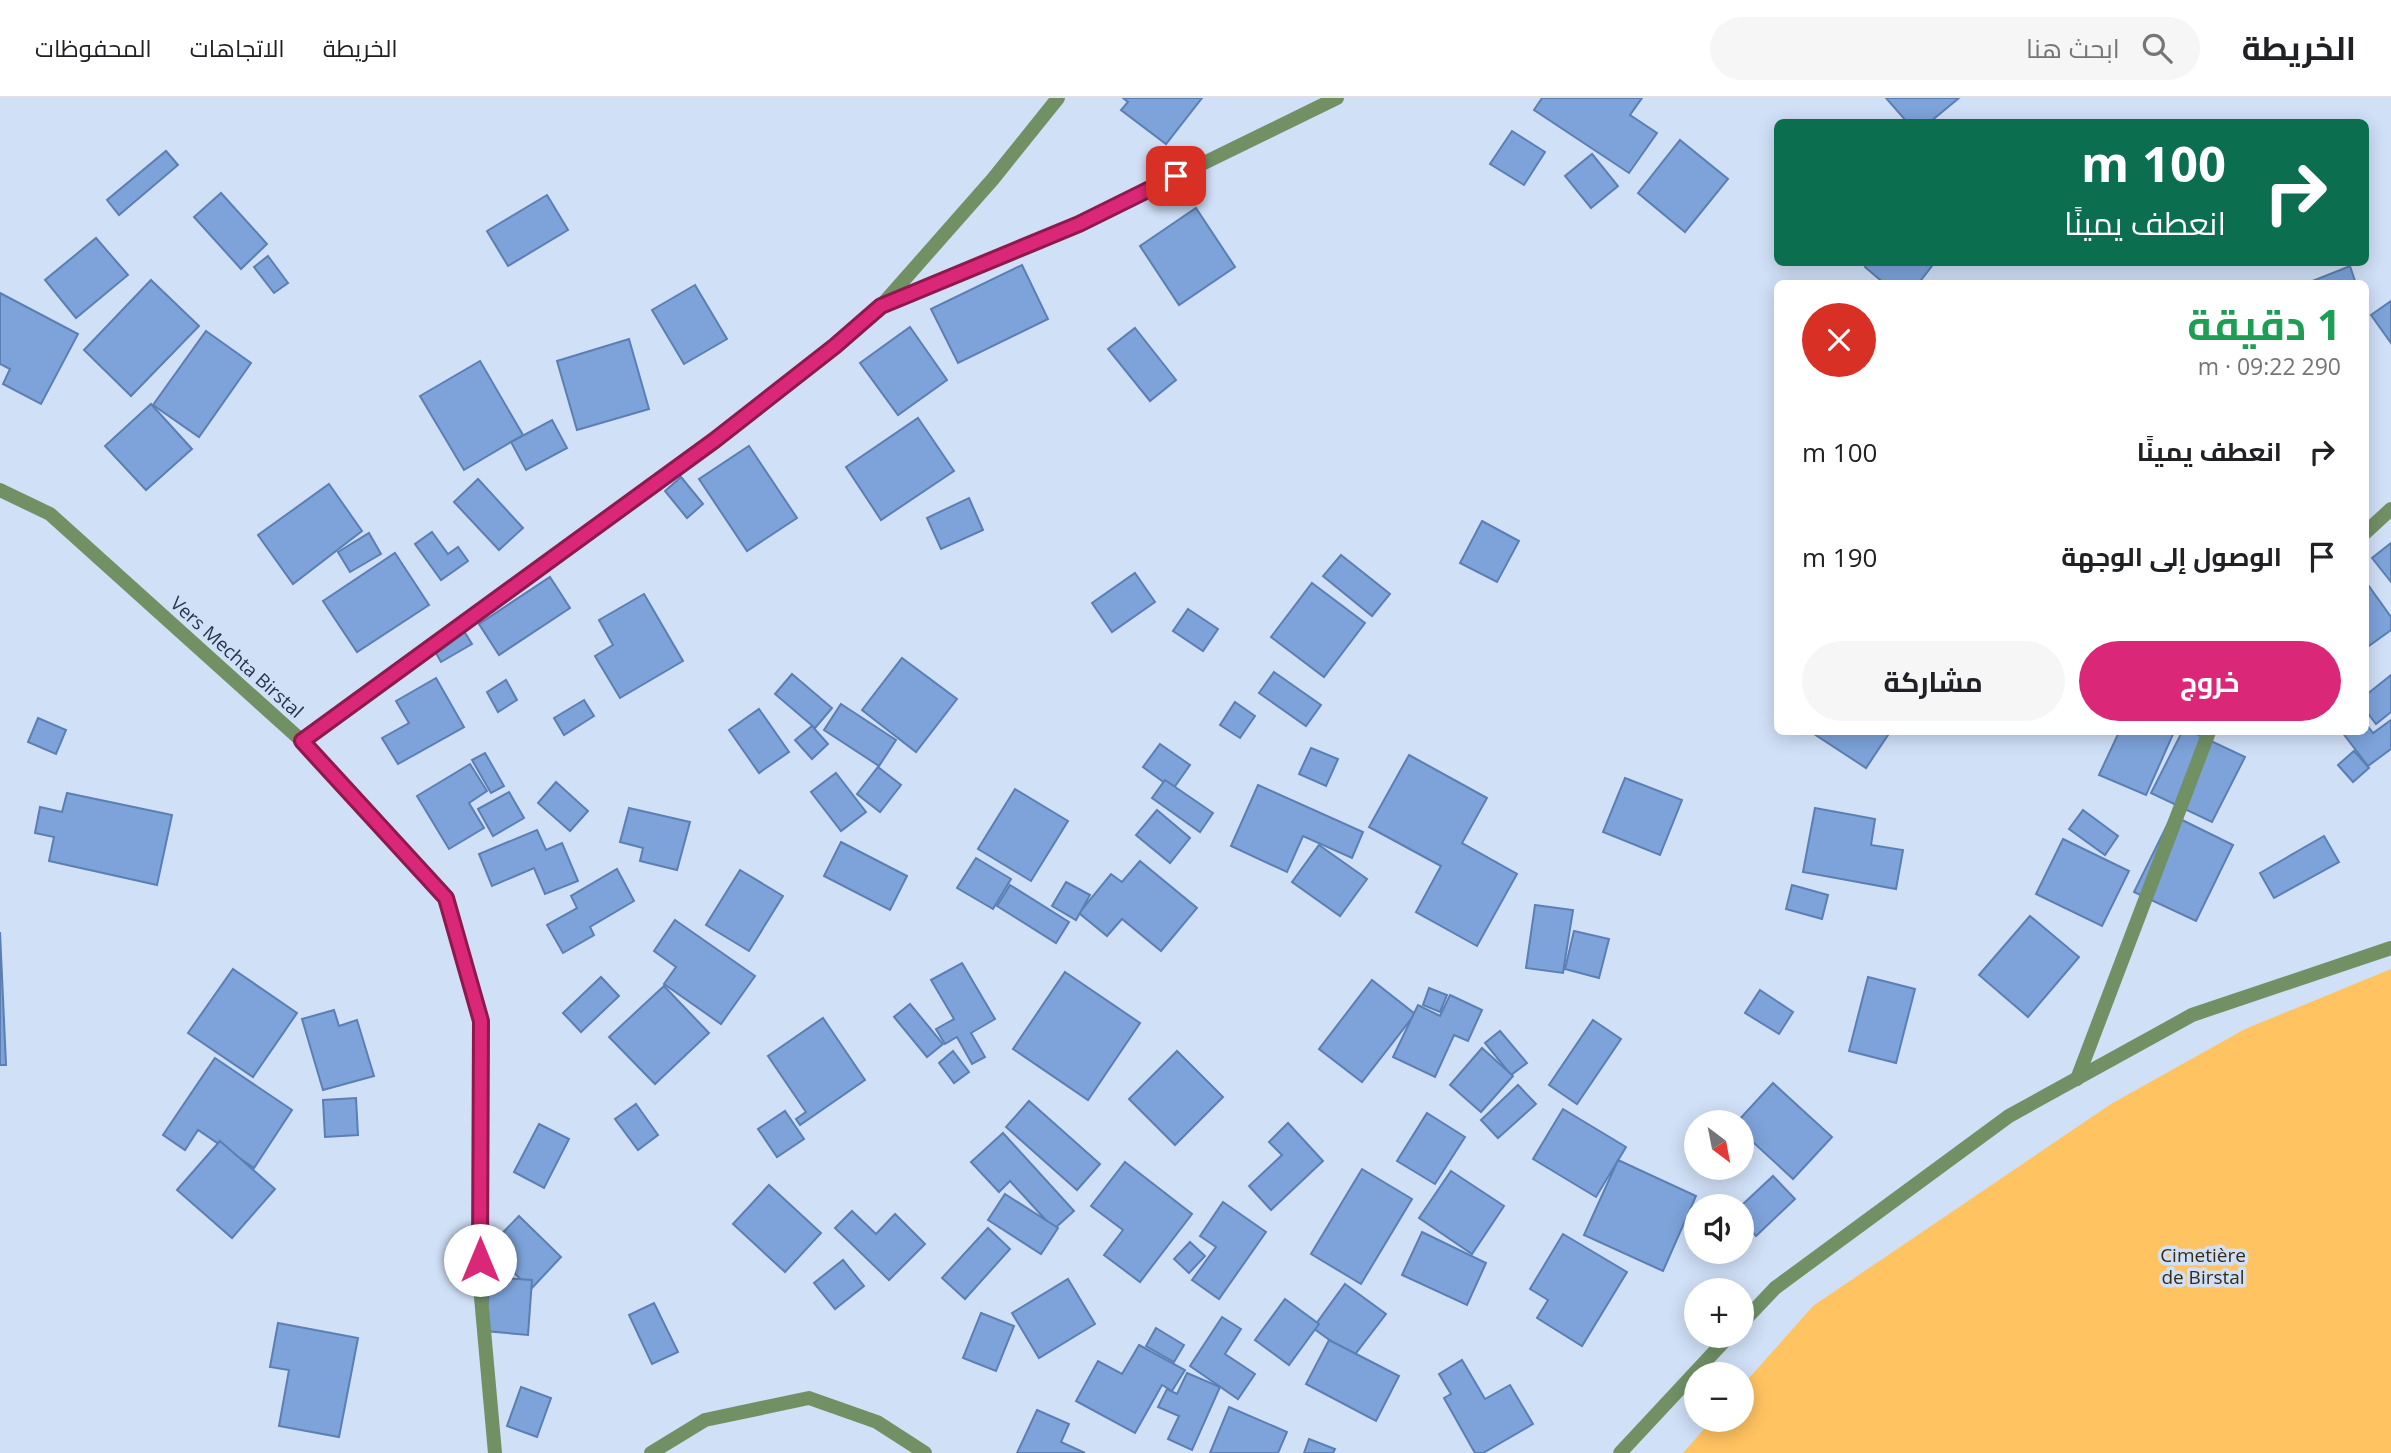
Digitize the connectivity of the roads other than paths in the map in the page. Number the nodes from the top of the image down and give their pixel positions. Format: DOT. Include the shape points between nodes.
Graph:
graph roads {
  1 [pos="1058,98"];
  2 [pos="1337,98"];
  3 [pos="881,306"];
  4 [pos="0,490"];
  5 [pos="2391,509"];
  6 [pos="2369,529"];
  7 [pos="2208,735"];
  8 [pos="302,741"];
  9 [pos="2391,948"];
  10 [pos="2077,1079"];
  11 [pos="1754,1310"];
  12 [pos="1718,1348"];
  13 [pos="495,1453"];
  14 [pos="651,1453"];
  15 [pos="925,1453"];
  16 [pos="1620,1453"];
  1 -- 3 [label="street"];
  2 -- 3 [label="street" via="1079,224"];
  3 -- 8 [label="street" via="715,440"];
  4 -- 8 [label="street, Vers Mechta Birstal" via="50,514"];
  5 -- 6 [label="street"];
  7 -- 10 [label="street"];
  8 -- 13 [label="street, Vers Mechta Birstal" via="446,898 481,1021 480,1286"];
  9 -- 10 [label="street" via="2192,1015"];
  10 -- 11 [label="street" via="2009,1116 1775,1288"];
  12 -- 16 [label="street"];
  14 -- 15 [label="street" via="705,1420 809,1398 877,1422"];
}
